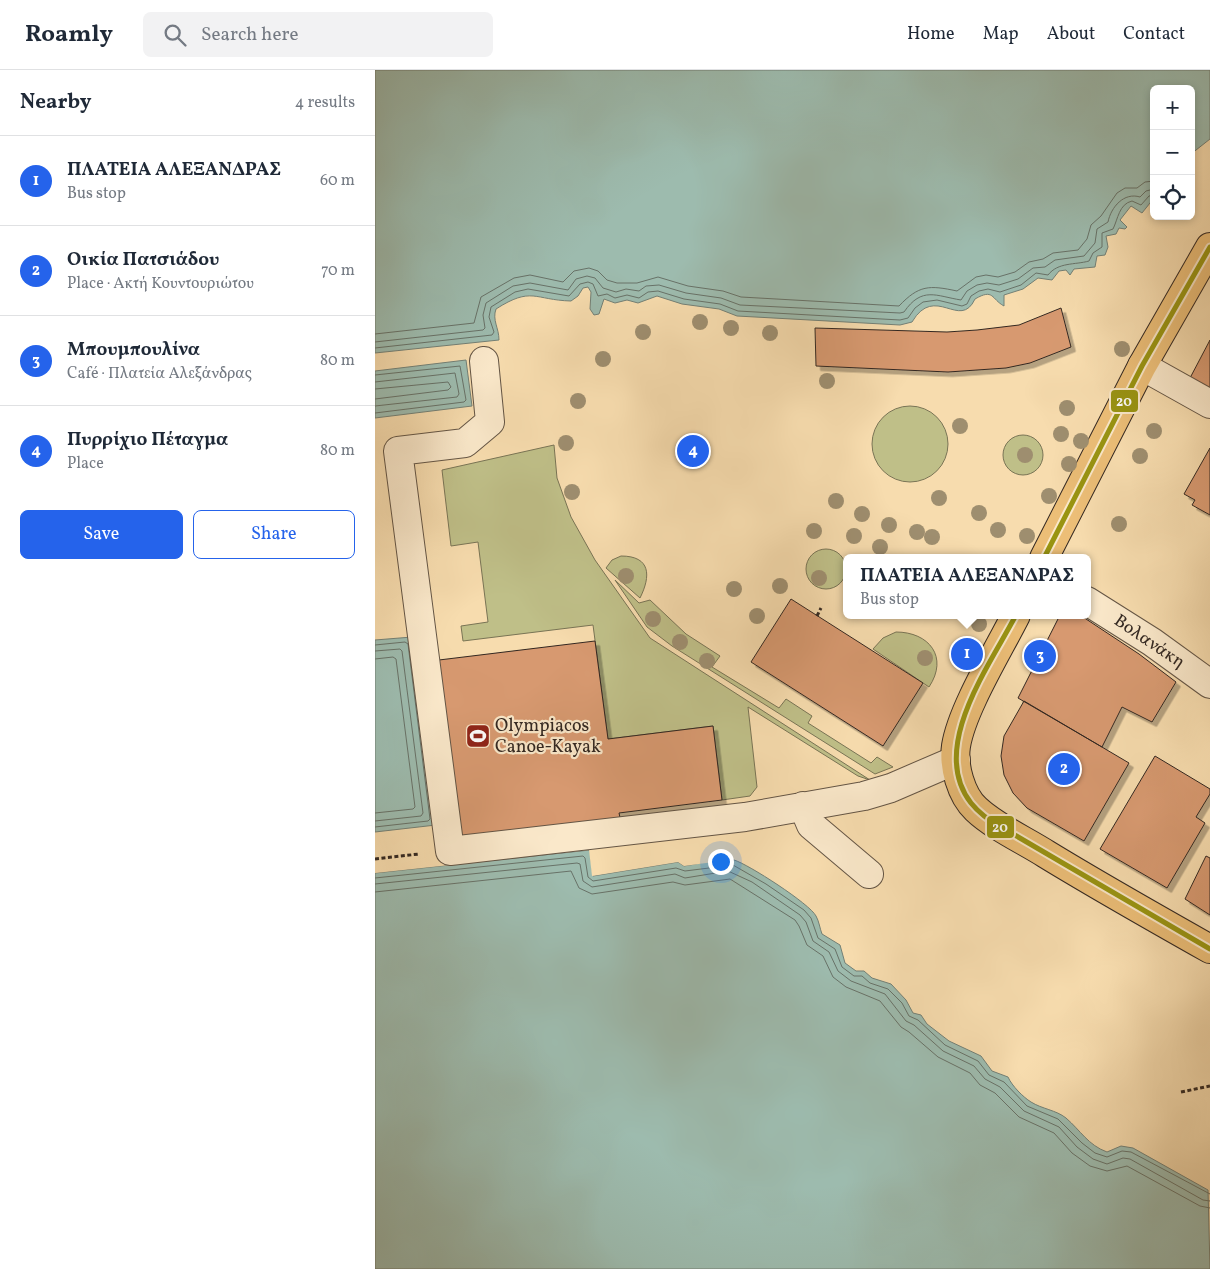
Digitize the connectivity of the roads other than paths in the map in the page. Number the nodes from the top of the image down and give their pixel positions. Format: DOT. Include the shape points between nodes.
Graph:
graph roads {
  1 [pos="1210,247"];
  2 [pos="484,360"];
  3 [pos="1142,366"];
  4 [pos="1210,404"];
  5 [pos="1046,554"];
  6 [pos="1091,604"];
  7 [pos="1013,619"];
  8 [pos="1210,684"];
  9 [pos="956,760"];
  10 [pos="803,806"];
  11 [pos="869,874"];
  12 [pos="1210,949"];
  1 -- 3 [label="main road"];
  2 -- 10 [label="street" via="490,422 465,443 398,451 450,851 718,820"];
  3 -- 4 [label="street"];
  3 -- 5 [label="main road"];
  6 -- 8 [label="street, Βολανάκη"];
  7 -- 9 [label="main road" via="970,706 956,745"];
  9 -- 10 [label="street" via="880,792"];
  9 -- 12 [label="main road" via="965,794 976,809"];
  10 -- 11 [label="street" via="811,825"];
}
